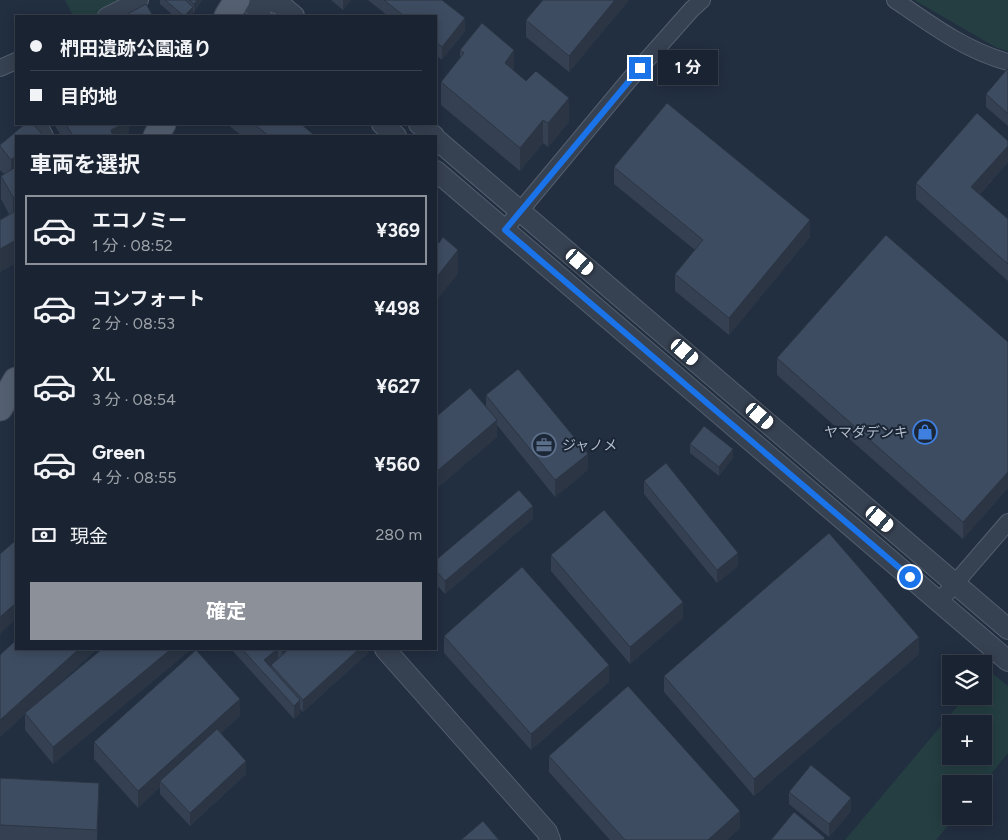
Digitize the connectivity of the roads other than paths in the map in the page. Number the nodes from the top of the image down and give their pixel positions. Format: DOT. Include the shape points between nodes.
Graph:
graph roads {
  1 [pos="140,0"];
  2 [pos="237,0"];
  3 [pos="250,0"];
  4 [pos="268,0"];
  5 [pos="702,0"];
  6 [pos="895,0"];
  7 [pos="108,15"];
  8 [pos="228,15"];
  9 [pos="260,15"];
  10 [pos="293,15"];
  11 [pos="1008,62"];
  12 [pos="383,125"];
  13 [pos="420,125"];
  14 [pos="395,135"];
  15 [pos="433,135"];
  16 [pos="437,139"];
  17 [pos="437,171"];
  18 [pos="520,211"];
  19 [pos="505,230"];
  20 [pos="15,382"];
  21 [pos="0,408"];
  22 [pos="1008,522"];
  23 [pos="955,584"];
  24 [pos="939,602"];
  25 [pos="1008,628"];
  26 [pos="386,650"];
  27 [pos="1008,661"];
  28 [pos="550,840"];
  1 -- 7 [label="street"];
  2 -- 8 [label="main road"];
  3 -- 9 [label="street"];
  4 -- 10 [label="street"];
  5 -- 18 [label="street" via="629,80"];
  6 -- 11 [label="street" via="957,41"];
  12 -- 14 [label="street"];
  13 -- 15 [label="street"];
  16 -- 18 [label="street"];
  17 -- 19 [label="street"];
  18 -- 19 [label="street"];
  18 -- 23 [label="street"];
  19 -- 24 [label="street"];
  20 -- 21 [label="main road"];
  22 -- 23 [label="street"];
  23 -- 24 [label="street"];
  23 -- 25 [label="street"];
  24 -- 27 [label="street"];
  26 -- 28 [label="street" via="548,832"];
}
